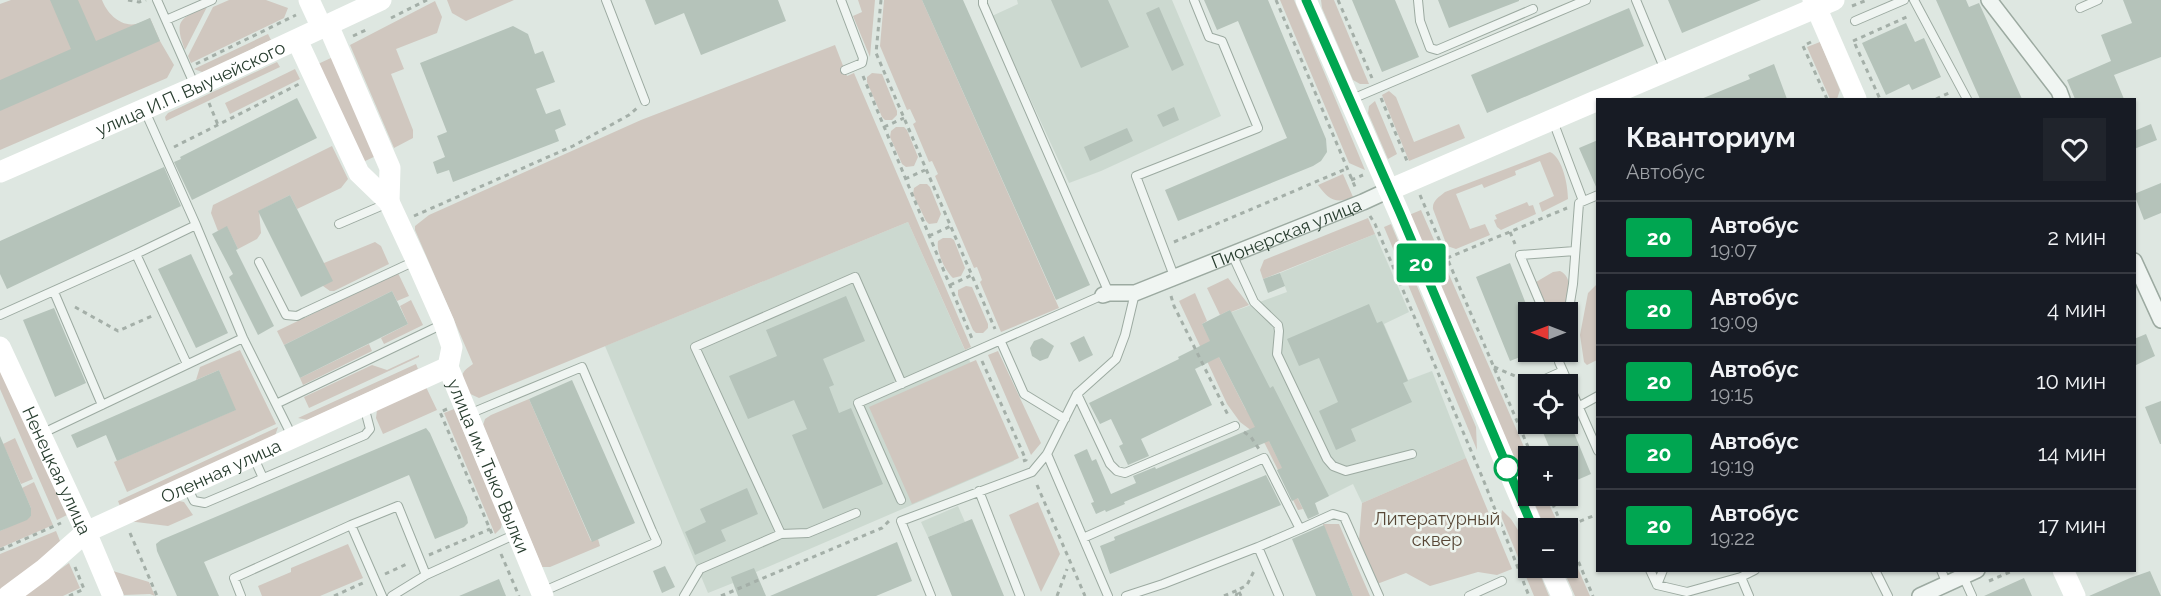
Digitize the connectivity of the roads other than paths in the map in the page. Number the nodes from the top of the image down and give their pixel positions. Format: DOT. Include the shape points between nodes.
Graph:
graph roads {
  1 [pos="157,0"];
  2 [pos="212,0"];
  3 [pos="381,0"];
  4 [pos="606,0"];
  5 [pos="841,0"];
  6 [pos="983,0"];
  7 [pos="1194,0"];
  8 [pos="1306,0"];
  9 [pos="1418,0"];
  10 [pos="1636,0"];
  11 [pos="1904,0"];
  12 [pos="1914,0"];
  13 [pos="1989,0"];
  14 [pos="2098,0"];
  15 [pos="1581,1"];
  16 [pos="301,3"];
  17 [pos="1827,4"];
  18 [pos="2080,8"];
  19 [pos="1533,9"];
  20 [pos="166,20"];
  21 [pos="1855,21"];
  22 [pos="325,27"];
  23 [pos="297,40"];
  24 [pos="1437,50"];
  25 [pos="1442,61"];
  26 [pos="845,70"];
  27 [pos="1665,72"];
  28 [pos="197,86"];
  29 [pos="1625,94"];
  30 [pos="1608,98"];
  31 [pos="1856,98"];
  32 [pos="1966,98"];
  33 [pos="2062,98"];
  34 [pos="1349,100"];
  35 [pos="645,101"];
  36 [pos="1596,101"];
  37 [pos="144,110"];
  38 [pos="1552,119"];
  39 [pos="0,172"];
  40 [pos="1389,190"];
  41 [pos="1596,196"];
  42 [pos="389,202"];
  43 [pos="1581,202"];
  44 [pos="339,224"];
  45 [pos="196,225"];
  46 [pos="1575,251"];
  47 [pos="136,254"];
  48 [pos="1233,254"];
  49 [pos="416,260"];
  50 [pos="259,262"];
  51 [pos="2136,265"];
  52 [pos="1174,276"];
  53 [pos="1135,293"];
  54 [pos="1106,294"];
  55 [pos="56,295"];
  56 [pos="1540,302"];
  57 [pos="1569,302"];
  58 [pos="0,315"];
  59 [pos="2161,320"];
  60 [pos="444,323"];
  61 [pos="243,338"];
  62 [pos="1001,342"];
  63 [pos="0,347"];
  64 [pos="1559,362"];
  65 [pos="187,364"];
  66 [pos="448,367"];
  67 [pos="1563,371"];
  68 [pos="1556,374"];
  69 [pos="1564,374"];
  70 [pos="902,384"];
  71 [pos="1077,394"];
  72 [pos="1596,397"];
  73 [pos="276,404"];
  74 [pos="102,405"];
  75 [pos="364,405"];
  76 [pos="1578,407"];
  77 [pos="468,415"];
  78 [pos="1065,419"];
  79 [pos="1235,426"];
  80 [pos="40,434"];
  81 [pos="292,438"];
  82 [pos="1596,447"];
  83 [pos="1047,454"];
  84 [pos="1412,454"];
  85 [pos="253,456"];
  86 [pos="263,478"];
  87 [pos="187,486"];
  88 [pos="979,491"];
  89 [pos="901,500"];
  90 [pos="856,513"];
  91 [pos="1529,518"];
  92 [pos="351,525"];
  93 [pos="77,526"];
  94 [pos="1300,529"];
  95 [pos="518,534"];
  96 [pos="781,534"];
  97 [pos="1083,538"];
  98 [pos="1258,547"];
  99 [pos="1651,572"];
  100 [pos="1662,572"];
  101 [pos="1751,572"];
  102 [pos="1876,572"];
  103 [pos="2063,572"];
  104 [pos="1970,573"];
  105 [pos="426,575"];
  106 [pos="1741,577"];
  107 [pos="1944,577"];
  108 [pos="1554,578"];
  109 [pos="1502,581"];
  110 [pos="1657,585"];
  111 [pos="542,594"];
  112 [pos="8,596"];
  113 [pos="113,596"];
  114 [pos="241,596"];
  115 [pos="382,596"];
  116 [pos="392,596"];
  117 [pos="684,596"];
  118 [pos="930,596"];
  119 [pos="1020,596"];
  120 [pos="1108,596"];
  121 [pos="1126,596"];
  122 [pos="1279,596"];
  123 [pos="1379,596"];
  124 [pos="1469,596"];
  125 [pos="1562,596"];
  126 [pos="1749,596"];
  127 [pos="1888,596"];
  128 [pos="1920,596"];
  129 [pos="1972,596"];
  130 [pos="2075,596"];
  1 -- 20 [label="lane"];
  2 -- 20 [label="lane"];
  3 -- 22 [label="street, улица И.П. Выучейского"];
  4 -- 35 [label="lane"];
  5 -- 26 [label="lane" via="863,58 862,63"];
  6 -- 54 [label="lane"];
  7 -- 52 [label="lane" via="1209,37 1222,41 1258,128 1136,176"];
  8 -- 34 [label="street"];
  9 -- 24 [label="lane" via="1420,21 1430,48"];
  10 -- 27 [label="lane"];
  11 -- 21 [label="lane"];
  12 -- 32 [label="lane"];
  13 -- 33 [label="street"];
  14 -- 18 [label="lane"];
  15 -- 25 [label="lane"];
  16 -- 22 [label="street, улица им. Тыко Вылки"];
  17 -- 27 [label="street, Пионерская улица"];
  17 -- 31 [label="street"];
  19 -- 24 [label="lane"];
  20 -- 28 [label="lane"];
  22 -- 23 [label="street, улица И.П. Выучейского"];
  22 -- 42 [label="street, улица им. Тыко Вылки" via="390,168"];
  23 -- 28 [label="street, улица И.П. Выучейского"];
  23 -- 42 [label="street, улица им. Тыко Вылки" via="359,173"];
  24 -- 25 [label="lane"];
  25 -- 34 [label="lane"];
  27 -- 29 [label="street, Пионерская улица"];
  28 -- 37 [label="street, улица И.П. Выучейского"];
  29 -- 30 [label="street, Пионерская улица"];
  34 -- 40 [label="street"];
  36 -- 38 [label="street, Пионерская улица"];
  37 -- 39 [label="street, улица И.П. Выучейского"];
  37 -- 45 [label="lane"];
  38 -- 40 [label="street, Пионерская улица"];
  38 -- 43 [label="lane"];
  40 -- 48 [label="street, Пионерская улица"];
  40 -- 91 [label="street"];
  41 -- 43 [label="lane"];
  42 -- 44 [label="lane"];
  42 -- 49 [label="street, улица им. Тыко Вылки"];
  43 -- 46 [label="lane"];
  45 -- 47 [label="lane"];
  45 -- 61 [label="lane"];
  46 -- 56 [label="lane" via="1520,255"];
  46 -- 57 [label="lane"];
  47 -- 55 [label="lane"];
  47 -- 65 [label="lane"];
  48 -- 52 [label="street, Пионерская улица"];
  48 -- 84 [label="lane" via="1254,302 1278,325 1277,354 1333,466 1346,471"];
  49 -- 50 [label="lane" via="291,316 286,315"];
  49 -- 60 [label="street, улица им. Тыко Вылки"];
  51 -- 59 [label="street"];
  52 -- 53 [label="street, Пионерская улица"];
  53 -- 54 [label="street, Пионерская улица"];
  53 -- 71 [label="lane" via="1116,359"];
  54 -- 62 [label="lane"];
  55 -- 58 [label="lane"];
  55 -- 74 [label="lane"];
  60 -- 66 [label="street, улица им. Тыко Вылки" via="452,347"];
  60 -- 73 [label="lane"];
  61 -- 65 [label="lane"];
  61 -- 73 [label="lane"];
  62 -- 70 [label="lane"];
  62 -- 78 [label="lane" via="1024,394"];
  63 -- 80 [label="street, Ненецкая улица"];
  64 -- 67 [label="lane"];
  65 -- 74 [label="lane"];
  66 -- 75 [label="street, Оленная улица"];
  66 -- 77 [label="street, улица им. Тыко Вылки"];
  67 -- 68 [label="lane"];
  67 -- 69 [label="lane"];
  70 -- 89 [label="lane" via="858,403"];
  70 -- 96 [label="lane" via="855,277 695,347"];
  71 -- 78 [label="lane"];
  71 -- 79 [label="lane" via="1110,464 1125,473"];
  72 -- 76 [label="lane"];
  73 -- 81 [label="lane"];
  74 -- 80 [label="lane"];
  75 -- 81 [label="street, Оленная улица"];
  75 -- 86 [label="lane" via="370,429 365,435"];
  76 -- 82 [label="lane"];
  77 -- 95 [label="street, улица им. Тыко Вылки"];
  77 -- 111 [label="lane" via="582,367 657,542"];
  78 -- 83 [label="lane"];
  80 -- 93 [label="street, Ненецкая улица"];
  81 -- 85 [label="street, Оленная улица"];
  83 -- 88 [label="lane" via="1032,472"];
  83 -- 97 [label="lane"];
  85 -- 86 [label="lane"];
  85 -- 87 [label="street, Оленная улица"];
  86 -- 87 [label="lane" via="205,503 194,501"];
  87 -- 93 [label="street, Оленная улица"];
  88 -- 118 [label="lane" via="901,521"];
  88 -- 119 [label="lane"];
  90 -- 96 [label="lane" via="808,533"];
  92 -- 105 [label="lane" via="398,506"];
  92 -- 114 [label="lane" via="234,578"];
  92 -- 115 [label="lane"];
  93 -- 112 [label="street, Оленная улица" via="43,570"];
  93 -- 113 [label="street, Ненецкая улица"];
  94 -- 97 [label="lane" via="1264,458"];
  94 -- 98 [label="lane"];
  94 -- 123 [label="lane" via="1334,514 1344,517"];
  95 -- 105 [label="lane"];
  95 -- 111 [label="street, улица им. Тыко Вылки"];
  96 -- 117 [label="lane" via="700,569"];
  97 -- 120 [label="lane"];
  98 -- 121 [label="lane"];
  98 -- 122 [label="lane"];
  99 -- 110 [label="lane"];
  100 -- 110 [label="lane"];
  101 -- 106 [label="lane"];
  102 -- 127 [label="lane"];
  103 -- 130 [label="street"];
  104 -- 107 [label="street"];
  104 -- 129 [label="lane"];
  105 -- 116 [label="lane"];
  106 -- 110 [label="lane" via="1687,592"];
  106 -- 126 [label="lane"];
  107 -- 128 [label="street"];
  108 -- 125 [label="street"];
  109 -- 124 [label="lane"];
}
